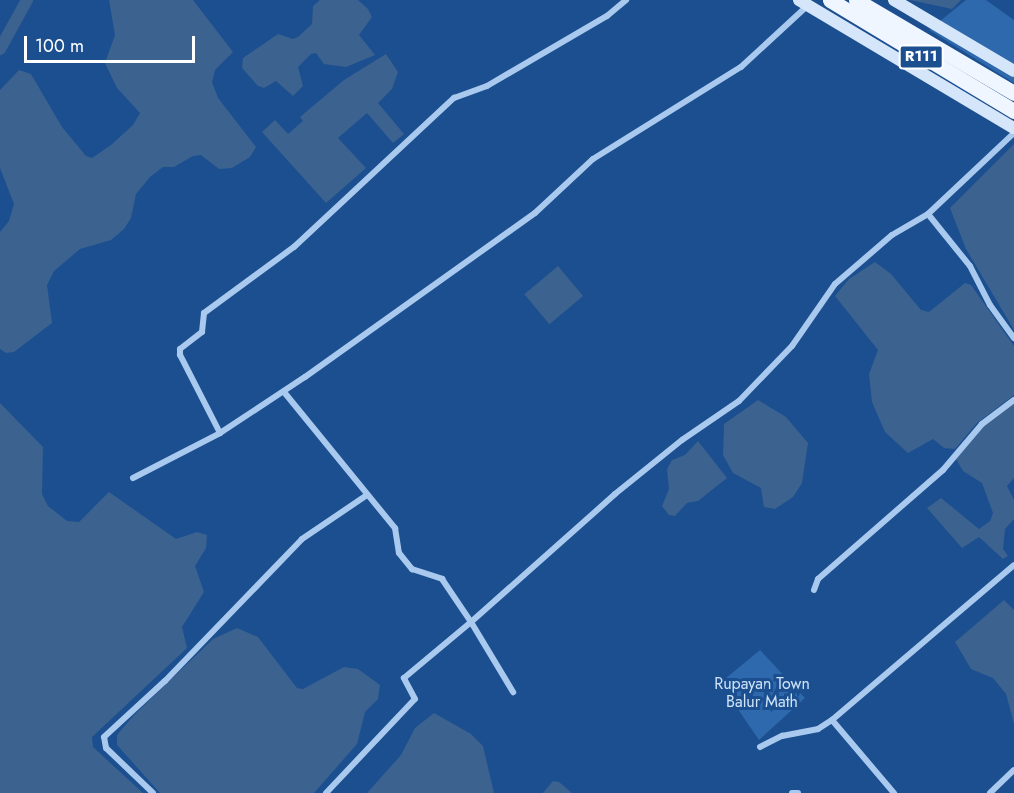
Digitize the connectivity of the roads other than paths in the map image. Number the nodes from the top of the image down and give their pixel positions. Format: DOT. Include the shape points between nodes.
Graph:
graph roads {
  1 [pos="626,0"];
  2 [pos="830,0"];
  3 [pos="856,0"];
  4 [pos="894,0"];
  5 [pos="803,3"];
  6 [pos="1014,71"];
  7 [pos="1014,93"];
  8 [pos="1014,111"];
  9 [pos="1014,131"];
  10 [pos="928,214"];
  11 [pos="1014,338"];
  12 [pos="284,392"];
  13 [pos="1014,400"];
  14 [pos="220,433"];
  15 [pos="133,478"];
  16 [pos="367,495"];
  17 [pos="1014,565"];
  18 [pos="814,590"];
  19 [pos="471,622"];
  20 [pos="513,692"];
  21 [pos="832,720"];
  22 [pos="760,747"];
  23 [pos="1014,770"];
  24 [pos="153,793"];
  25 [pos="326,793"];
  26 [pos="792,793"];
  27 [pos="798,793"];
  28 [pos="894,793"];
  29 [pos="990,793"];
  1 -- 14 [label="street" via="607,16 487,86 454,98 294,247 204,313 202,332 180,349 180,355"];
  2 -- 8 [label="main road, R111"];
  3 -- 7 [label="main road, R111"];
  4 -- 6 [label="street"];
  5 -- 9 [label="street"];
  5 -- 12 [label="street" via="741,67 593,159 535,213"];
  9 -- 10 [label="street"];
  10 -- 11 [label="street" via="970,266 990,305"];
  10 -- 19 [label="street" via="892,235 835,284 777,364 740,401 682,440 615,494"];
  12 -- 14 [label="street"];
  12 -- 16 [label="street"];
  13 -- 18 [label="street" via="982,424 943,470 825,573"];
  14 -- 15 [label="street"];
  16 -- 19 [label="street" via="395,528 399,554 412,568 442,579"];
  16 -- 24 [label="street" via="302,539 165,681 104,737 106,748"];
  17 -- 21 [label="street"];
  19 -- 20 [label="street"];
  19 -- 25 [label="street" via="404,678 415,699"];
  21 -- 22 [label="street" via="818,729 782,736"];
  21 -- 28 [label="street"];
  23 -- 29 [label="street"];
  26 -- 27 [label="street"];
}
